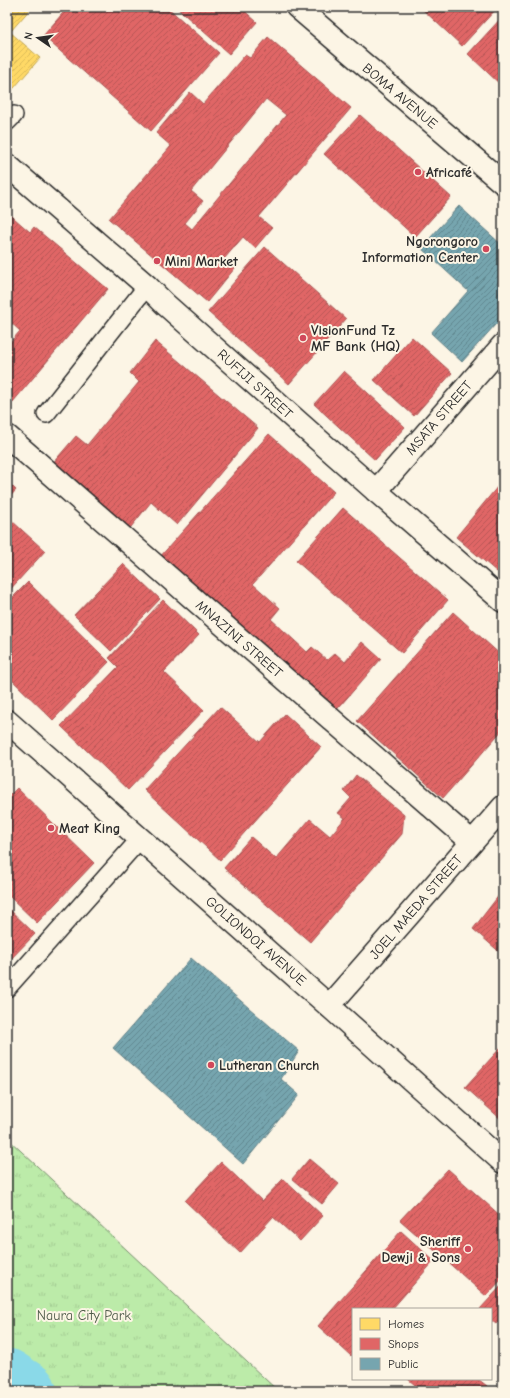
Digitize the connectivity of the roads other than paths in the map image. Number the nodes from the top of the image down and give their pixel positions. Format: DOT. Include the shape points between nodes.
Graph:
graph roads {
  1 [pos="297,7"];
  2 [pos="7,165"];
  3 [pos="503,184"];
  4 [pos="148,286"];
  5 [pos="503,345"];
  6 [pos="46,414"];
  7 [pos="7,436"];
  8 [pos="376,491"];
  9 [pos="503,601"];
  10 [pos="7,721"];
  11 [pos="503,807"];
  12 [pos="140,839"];
  13 [pos="472,842"];
  14 [pos="7,988"];
  15 [pos="329,1006"];
  16 [pos="503,1162"];
  1 -- 3 [label="street, BOMA AVENUE"];
  2 -- 4 [label="street, RUFIJI STREET"];
  4 -- 6 [label="lane"];
  4 -- 8 [label="street, RUFIJI STREET" via="165,304"];
  5 -- 8 [label="street, MSATA STREET"];
  7 -- 13 [label="street, MNAZINI STREET"];
  8 -- 9 [label="street, RUFIJI STREET"];
  10 -- 12 [label="street, GOLIONDOI AVENUE"];
  11 -- 13 [label="street, JOEL MAEDA STREET"];
  12 -- 14 [label="lane"];
  12 -- 15 [label="street, GOLIONDOI AVENUE"];
  13 -- 15 [label="street, JOEL MAEDA STREET" via="425,899"];
  15 -- 16 [label="street, GOLIONDOI AVENUE"];
}
